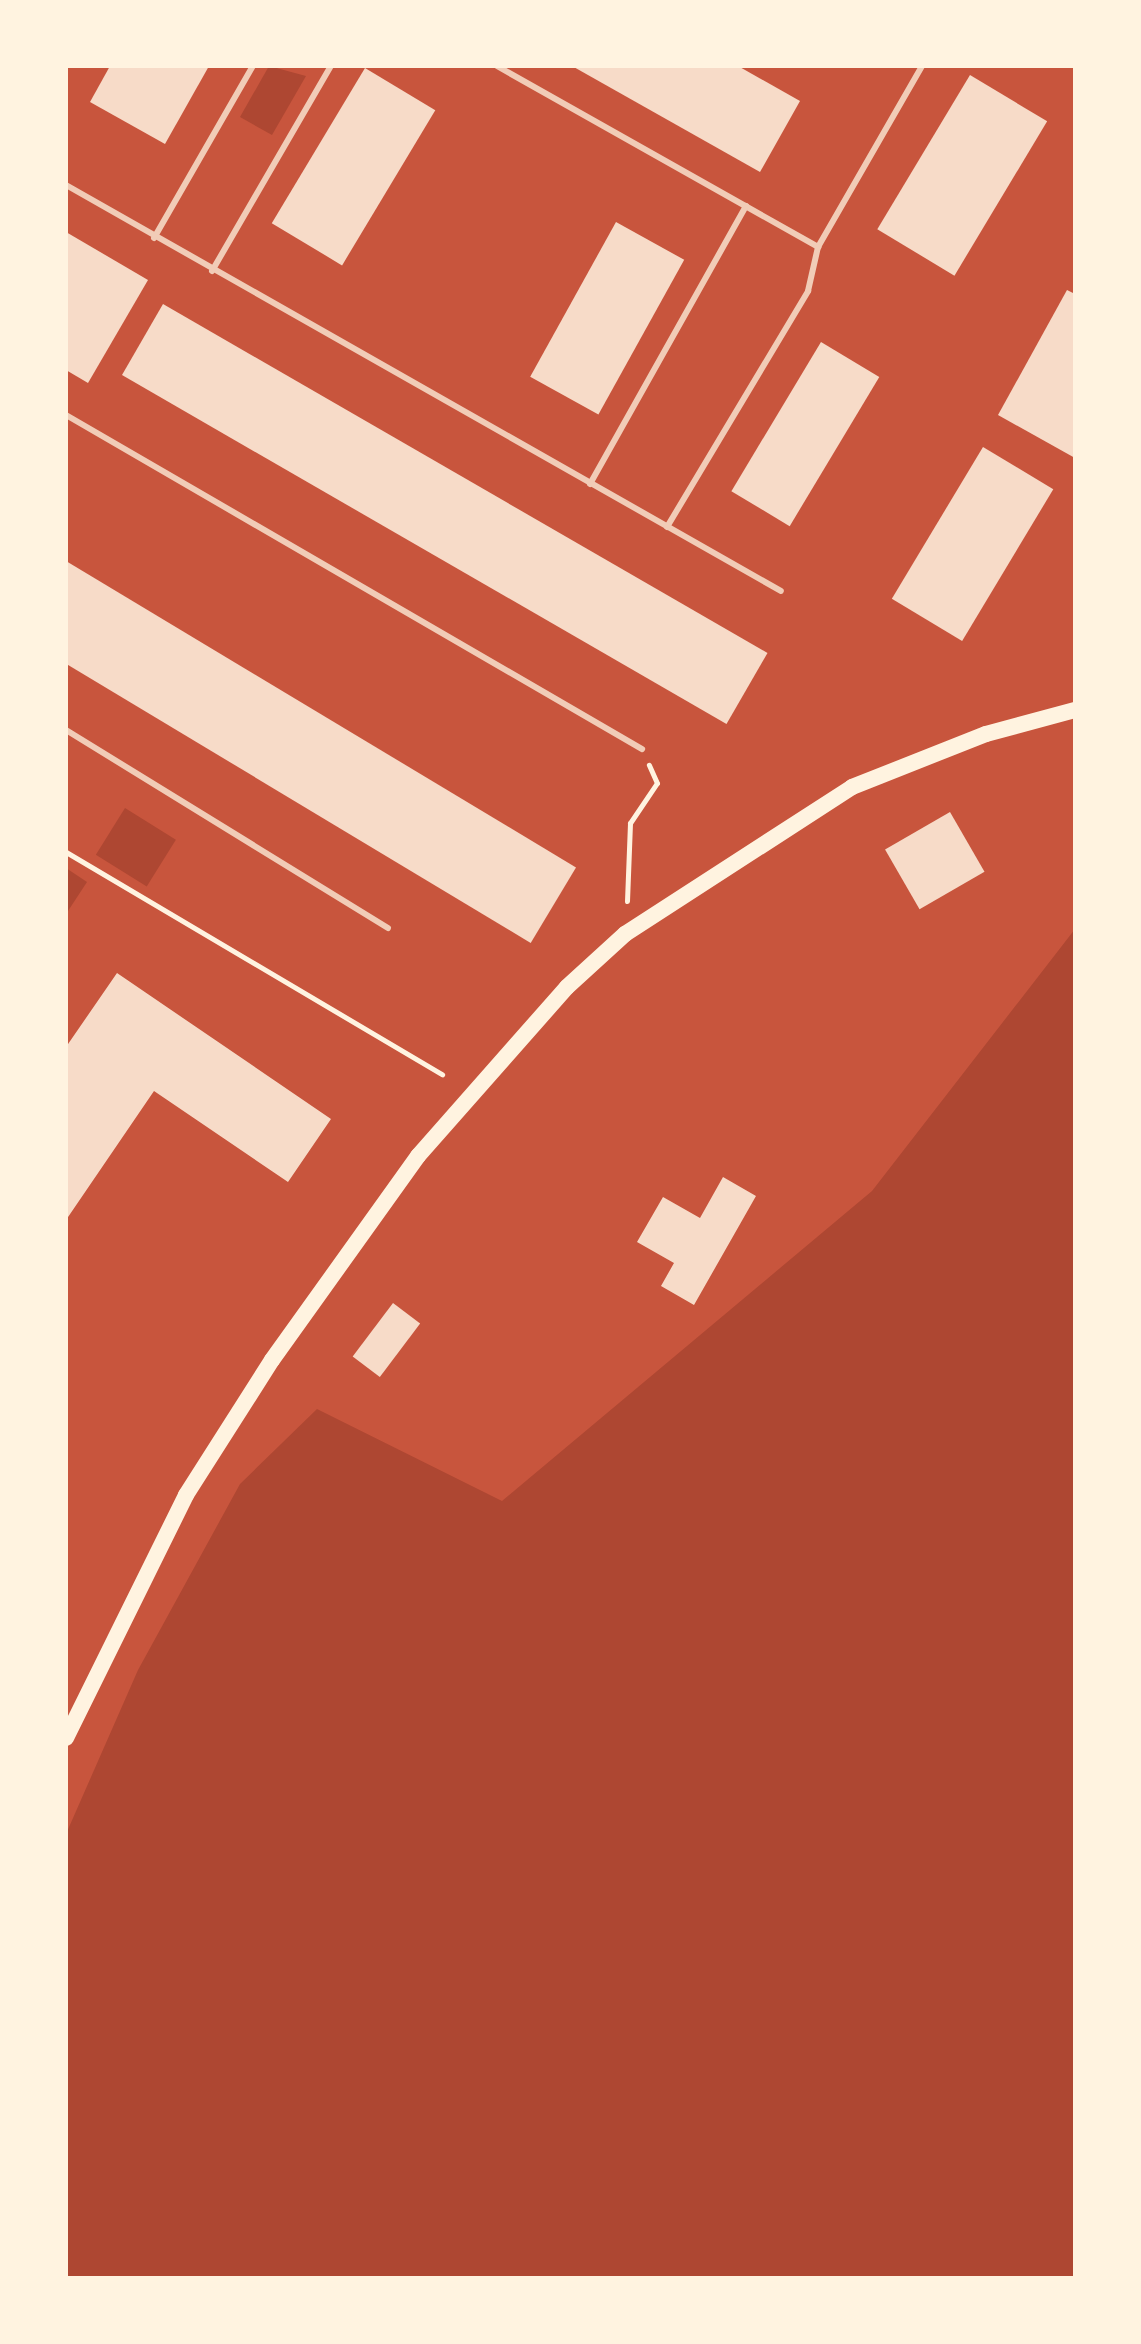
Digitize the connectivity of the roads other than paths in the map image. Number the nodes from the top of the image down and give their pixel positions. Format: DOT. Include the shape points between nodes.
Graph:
graph roads {
  1 [pos="253,66"];
  2 [pos="331,66"];
  3 [pos="497,66"];
  4 [pos="922,66"];
  5 [pos="66,185"];
  6 [pos="746,206"];
  7 [pos="154,238"];
  8 [pos="818,247"];
  9 [pos="212,271"];
  10 [pos="66,415"];
  11 [pos="590,484"];
  12 [pos="667,527"];
  13 [pos="781,591"];
  14 [pos="1075,710"];
  15 [pos="66,730"];
  16 [pos="642,749"];
  17 [pos="388,928"];
  18 [pos="66,1738"];
  1 -- 7 [label="lane"];
  2 -- 9 [label="lane"];
  3 -- 6 [label="lane"];
  4 -- 8 [label="lane"];
  5 -- 7 [label="lane"];
  6 -- 8 [label="lane"];
  6 -- 11 [label="lane"];
  7 -- 9 [label="lane"];
  8 -- 12 [label="lane" via="808,291"];
  9 -- 11 [label="lane"];
  10 -- 16 [label="lane"];
  11 -- 12 [label="lane"];
  12 -- 13 [label="lane"];
  14 -- 18 [label="main road" via="986,734 852,787 625,934 517,1041 418,1156 272,1360 186,1495"];
  15 -- 17 [label="lane"];
}
